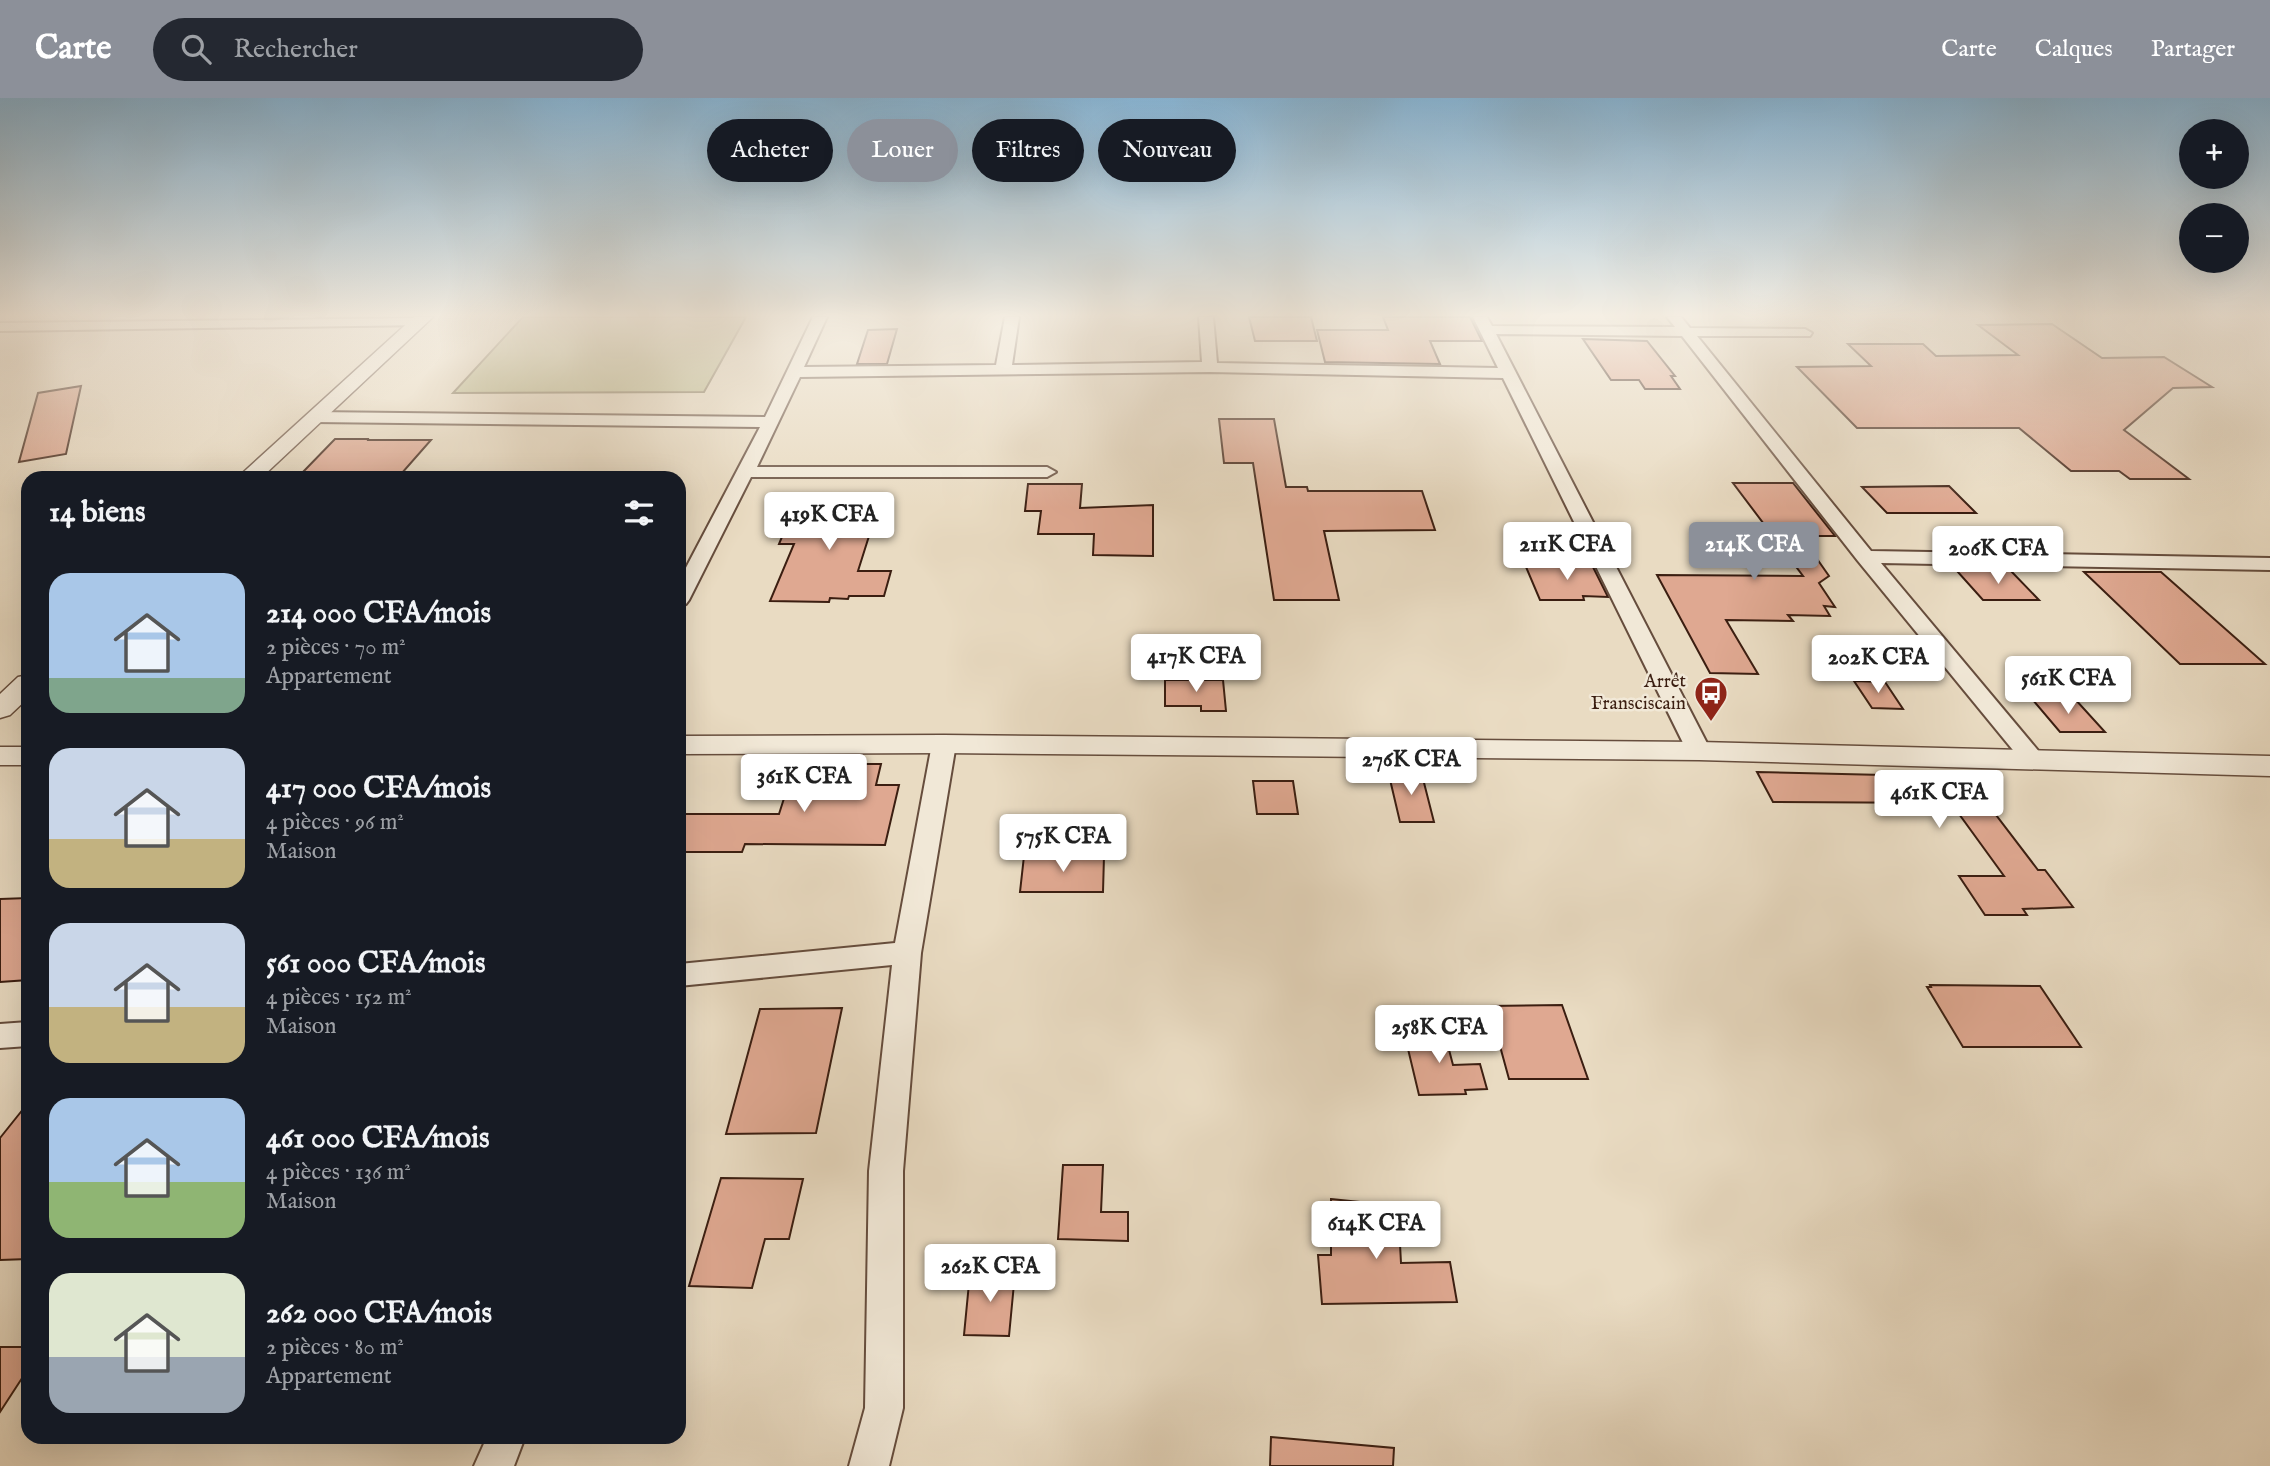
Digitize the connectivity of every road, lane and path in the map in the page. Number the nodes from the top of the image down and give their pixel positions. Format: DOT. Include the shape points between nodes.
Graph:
graph roads {
  1 [pos="354,381"];
  2 [pos="790,381"];
  3 [pos="1512,381"];
  4 [pos="1725,381"];
  5 [pos="314,417"];
  6 [pos="771,422"];
  7 [pos="256,471"];
  8 [pos="745,472"];
  9 [pos="1047,472"];
  10 [pos="1865,557"];
  11 [pos="2270,564"];
  12 [pos="686,586"];
  13 [pos="21,690"];
  14 [pos="0,709"];
  15 [pos="944,744"];
  16 [pos="686,746"];
  17 [pos="1699,751"];
  18 [pos="0,756"];
  19 [pos="21,756"];
  20 [pos="2034,760"];
  21 [pos="2270,766"];
  22 [pos="907,953"];
  23 [pos="686,974"];
  24 [pos="21,1034"];
  25 [pos="0,1036"];
  26 [pos="503,1444"];
  27 [pos="494,1466"];
  28 [pos="869,1466"];
  1 -- 5 [label="street"];
  2 -- 6 [label="street"];
  3 -- 17 [label="street"];
  4 -- 10 [label="street"];
  5 -- 6 [label="street"];
  5 -- 7 [label="street"];
  6 -- 8 [label="street"];
  8 -- 9 [label="street"];
  8 -- 12 [label="street"];
  10 -- 11 [label="street"];
  10 -- 20 [label="street"];
  13 -- 14 [label="street"];
  15 -- 16 [label="street"];
  15 -- 17 [label="street"];
  15 -- 22 [label="street"];
  17 -- 20 [label="street"];
  18 -- 19 [label="street"];
  20 -- 21 [label="street"];
  22 -- 23 [label="street"];
  22 -- 28 [label="street" via="886,1171 884,1408"];
  24 -- 25 [label="street"];
  26 -- 27 [label="street"];
}
